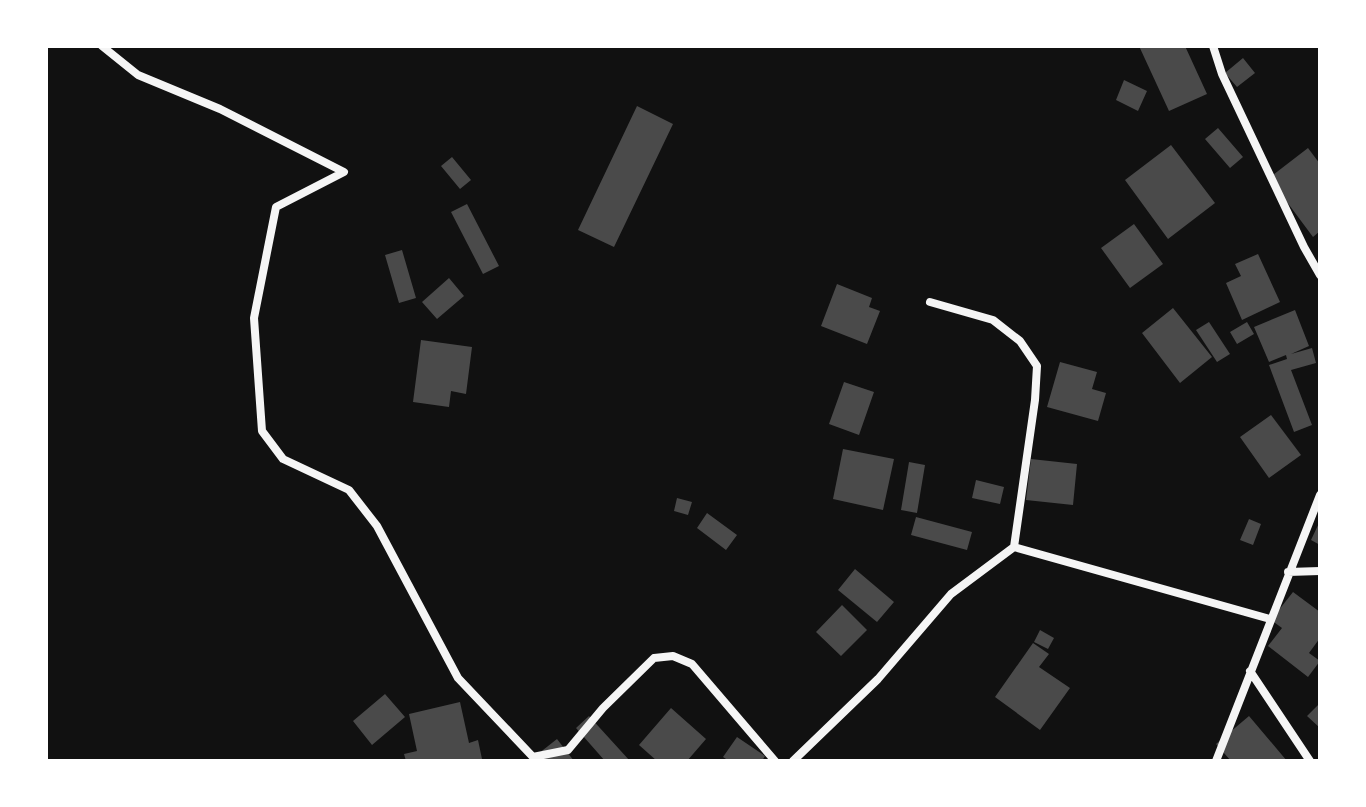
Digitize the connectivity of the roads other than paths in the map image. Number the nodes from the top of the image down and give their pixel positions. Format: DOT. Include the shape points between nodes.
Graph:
graph roads {
  1 [pos="102,46"];
  2 [pos="1213,46"];
  3 [pos="1320,275"];
  4 [pos="930,302"];
  5 [pos="1320,495"];
  6 [pos="1014,547"];
  7 [pos="1320,571"];
  8 [pos="1288,572"];
  9 [pos="1270,619"];
  10 [pos="1250,671"];
  11 [pos="775,761"];
  12 [pos="793,761"];
  13 [pos="1216,761"];
  14 [pos="1310,761"];
  1 -- 11 [label="street" via="138,75 220,109 344,172 276,207 254,318 262,431 283,459 349,490 377,526 458,678 533,757 568,750 654,658 673,656 692,664"];
  2 -- 3 [label="street"];
  4 -- 6 [label="street" via="993,320 1020,341 1037,366"];
  5 -- 8 [label="street"];
  6 -- 9 [label="street"];
  6 -- 12 [label="street" via="951,594 878,679"];
  7 -- 8 [label="street"];
  8 -- 9 [label="street"];
  9 -- 10 [label="street"];
  10 -- 13 [label="street"];
  10 -- 14 [label="street"];
}
